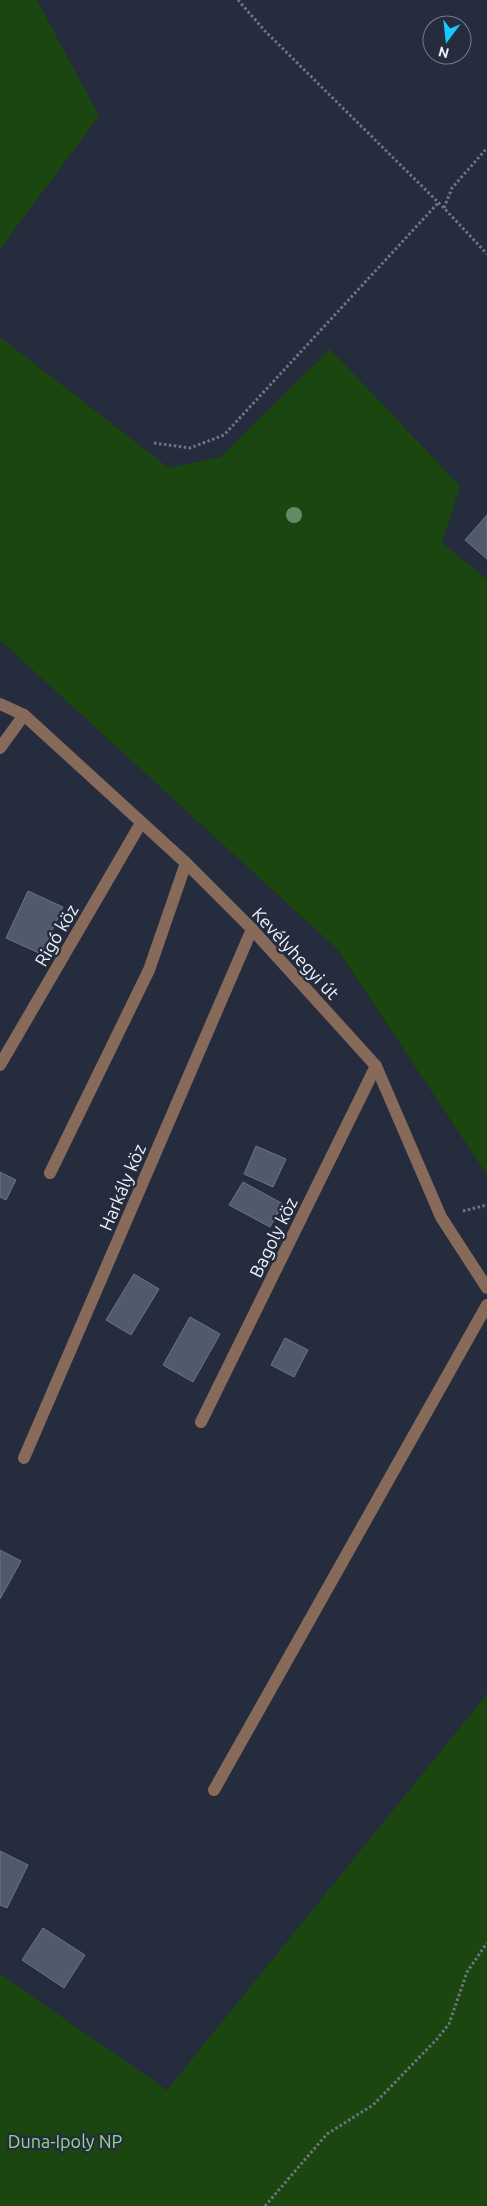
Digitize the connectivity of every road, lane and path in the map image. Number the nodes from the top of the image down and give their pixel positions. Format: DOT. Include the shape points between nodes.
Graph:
graph roads {
  1 [pos="238,0"];
  2 [pos="487,148"];
  3 [pos="438,202"];
  4 [pos="444,208"];
  5 [pos="487,254"];
  6 [pos="154,444"];
  7 [pos="0,704"];
  8 [pos="24,715"];
  9 [pos="0,748"];
  10 [pos="141,823"];
  11 [pos="186,863"];
  12 [pos="252,929"];
  13 [pos="0,1065"];
  14 [pos="376,1066"];
  15 [pos="50,1173"];
  16 [pos="487,1288"];
  17 [pos="487,1305"];
  18 [pos="201,1422"];
  19 [pos="24,1458"];
  20 [pos="214,1790"];
  21 [pos="487,1943"];
  22 [pos="265,2206"];
  1 -- 3 [label="path"];
  2 -- 4 [label="path" via="452,188"];
  3 -- 4 [label="path"];
  3 -- 6 [label="path" via="224,435 190,448"];
  4 -- 5 [label="path"];
  7 -- 8 [label="street, Kevélyhegyi út"];
  8 -- 9 [label="street"];
  8 -- 10 [label="street, Kevélyhegyi út"];
  10 -- 11 [label="street, Kevélyhegyi út"];
  10 -- 13 [label="street, Rigó köz"];
  11 -- 12 [label="street, Kevélyhegyi út"];
  11 -- 15 [label="street" via="148,970"];
  12 -- 14 [label="street, Kevélyhegyi út"];
  12 -- 19 [label="street, Harkály köz"];
  14 -- 16 [label="street, Kevélyhegyi út" via="441,1217"];
  14 -- 18 [label="street, Bagoly köz"];
  17 -- 20 [label="street"];
  21 -- 22 [label="path" via="467,1972 449,2024 372,2105 327,2134"];
}
